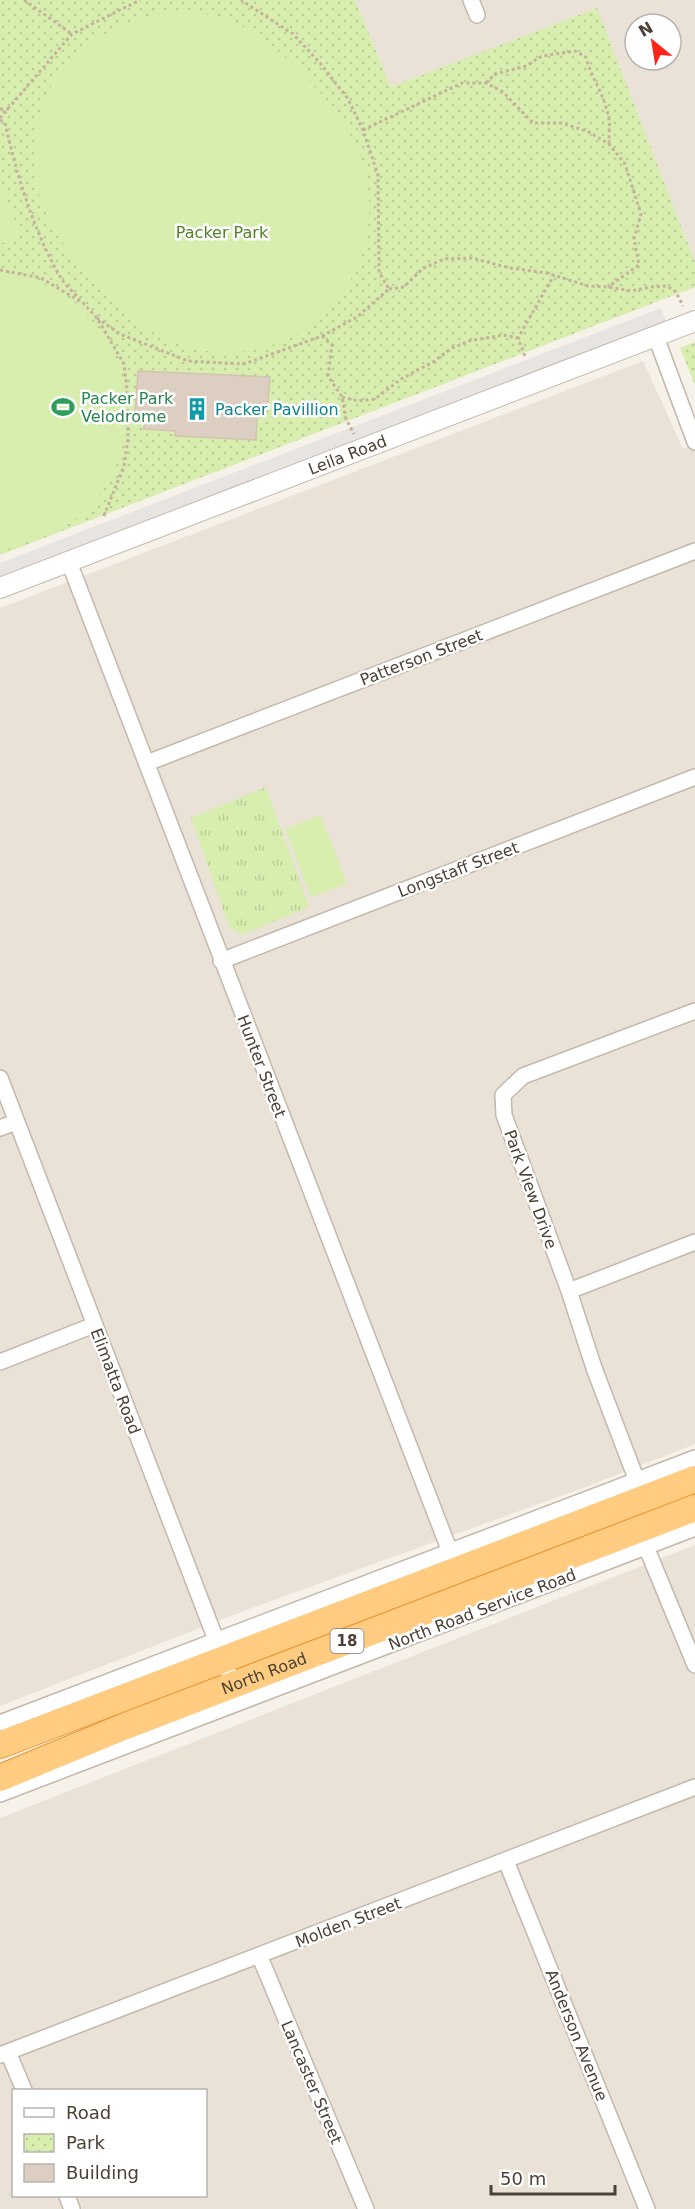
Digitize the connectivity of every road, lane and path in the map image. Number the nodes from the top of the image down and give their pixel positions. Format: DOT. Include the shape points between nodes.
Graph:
graph roads {
  1 [pos="24,0"];
  2 [pos="140,0"];
  3 [pos="241,0"];
  4 [pos="471,0"];
  5 [pos="477,15"];
  6 [pos="72,34"];
  7 [pos="486,83"];
  8 [pos="0,109"];
  9 [pos="9,109"];
  10 [pos="0,119"];
  11 [pos="363,130"];
  12 [pos="609,144"];
  13 [pos="0,270"];
  14 [pos="554,275"];
  15 [pos="608,287"];
  16 [pos="389,289"];
  17 [pos="83,303"];
  18 [pos="97,318"];
  19 [pos="692,322"];
  20 [pos="322,336"];
  21 [pos="656,337"];
  22 [pos="518,338"];
  23 [pos="525,356"];
  24 [pos="342,397"];
  25 [pos="695,442"];
  26 [pos="362,450"];
  27 [pos="104,518"];
  28 [pos="695,551"];
  29 [pos="69,562"];
  30 [pos="0,588"];
  31 [pos="147,763"];
  32 [pos="695,777"];
  33 [pos="222,961"];
  34 [pos="695,1011"];
  35 [pos="0,1078"];
  36 [pos="16,1122"];
  37 [pos="0,1128"];
  38 [pos="695,1242"];
  39 [pos="569,1291"];
  40 [pos="94,1325"];
  41 [pos="0,1362"];
  42 [pos="695,1458"];
  43 [pos="695,1479"];
  44 [pos="637,1481"];
  45 [pos="628,1505"];
  46 [pos="695,1508"];
  47 [pos="695,1528"];
  48 [pos="643,1538"];
  49 [pos="453,1561"];
  50 [pos="220,1650"];
  51 [pos="695,1665"];
  52 [pos="233,1684"];
  53 [pos="0,1723"];
  54 [pos="0,1745"];
  55 [pos="0,1778"];
  56 [pos="695,1788"];
  57 [pos="0,1794"];
  58 [pos="506,1862"];
  59 [pos="259,1955"];
  60 [pos="4,2054"];
  61 [pos="23,2089"];
  62 [pos="366,2209"];
  63 [pos="647,2209"];
  1 -- 6 [label="path"];
  2 -- 6 [label="path"];
  3 -- 11 [label="path" via="293,34 348,99"];
  4 -- 5 [label="street"];
  6 -- 9 [label="path"];
  7 -- 11 [label="path" via="462,83"];
  7 -- 12 [label="path" via="503,92 533,123 562,123"];
  7 -- 12 [label="path" via="495,74 526,66 542,56 575,51 586,57 600,90 609,119"];
  8 -- 9 [label="path"];
  9 -- 10 [label="path"];
  10 -- 17 [label="path" via="5,123 26,202 50,256 62,280"];
  11 -- 16 [label="path" via="378,175 379,272"];
  12 -- 15 [label="path" via="626,164 641,214 634,239 639,265"];
  13 -- 17 [label="path" via="41,278"];
  14 -- 15 [label="path" via="588,286"];
  14 -- 16 [label="path" via="472,258 444,259 422,269 404,287"];
  14 -- 22 [label="path"];
  15 -- 19 [label="path" via="631,291 667,286 676,292"];
  16 -- 20 [label="path" via="357,316"];
  17 -- 18 [label="path"];
  18 -- 20 [label="path" via="120,334 188,361 244,364"];
  18 -- 27 [label="path" via="124,364 127,389 124,466"];
  19 -- 21 [label="street, Leila Road"];
  20 -- 24 [label="path" via="332,345 328,376"];
  21 -- 25 [label="street"];
  21 -- 26 [label="street, Leila Road"];
  22 -- 23 [label="path"];
  22 -- 24 [label="path" via="503,335 469,341 401,379 375,399"];
  24 -- 26 [label="path" via="346,419"];
  26 -- 29 [label="street, Leila Road"];
  28 -- 31 [label="street, Patterson Street"];
  29 -- 30 [label="street, Leila Road"];
  29 -- 31 [label="street, Hunter Street"];
  31 -- 33 [label="street, Hunter Street"];
  32 -- 33 [label="street, Longstaff Street"];
  33 -- 49 [label="street, Hunter Street"];
  34 -- 39 [label="street, Park View Drive" via="523,1077 503,1095 504,1115"];
  35 -- 36 [label="street, Elimatta Road"];
  36 -- 37 [label="street"];
  36 -- 40 [label="street, Elimatta Road"];
  38 -- 39 [label="street"];
  39 -- 44 [label="street, Park View Drive"];
  40 -- 41 [label="street"];
  40 -- 50 [label="street, Elimatta Road"];
  42 -- 44 [label="street"];
  43 -- 45 [label="highway, North Road / 18"];
  44 -- 49 [label="street"];
  45 -- 48 [label="highway"];
  45 -- 49 [label="highway, North Road / 18"];
  46 -- 48 [label="highway, North Road / 18"];
  47 -- 48 [label="street, North Road Service Road"];
  48 -- 51 [label="street"];
  48 -- 52 [label="highway, North Road / 18"];
  48 -- 57 [label="street, North Road Service Road"];
  49 -- 50 [label="highway, North Road / 18"];
  50 -- 52 [label="street, Elimatta Road"];
  50 -- 53 [label="street"];
  50 -- 54 [label="highway, North Road / 18"];
  52 -- 55 [label="highway, North Road / 18"];
  56 -- 58 [label="street, Molden Street"];
  58 -- 59 [label="street, Molden Street"];
  58 -- 63 [label="street, Anderson Avenue"];
  59 -- 60 [label="street, Molden Street"];
  59 -- 62 [label="street, Lancaster Street"];
  60 -- 61 [label="street"];
}
